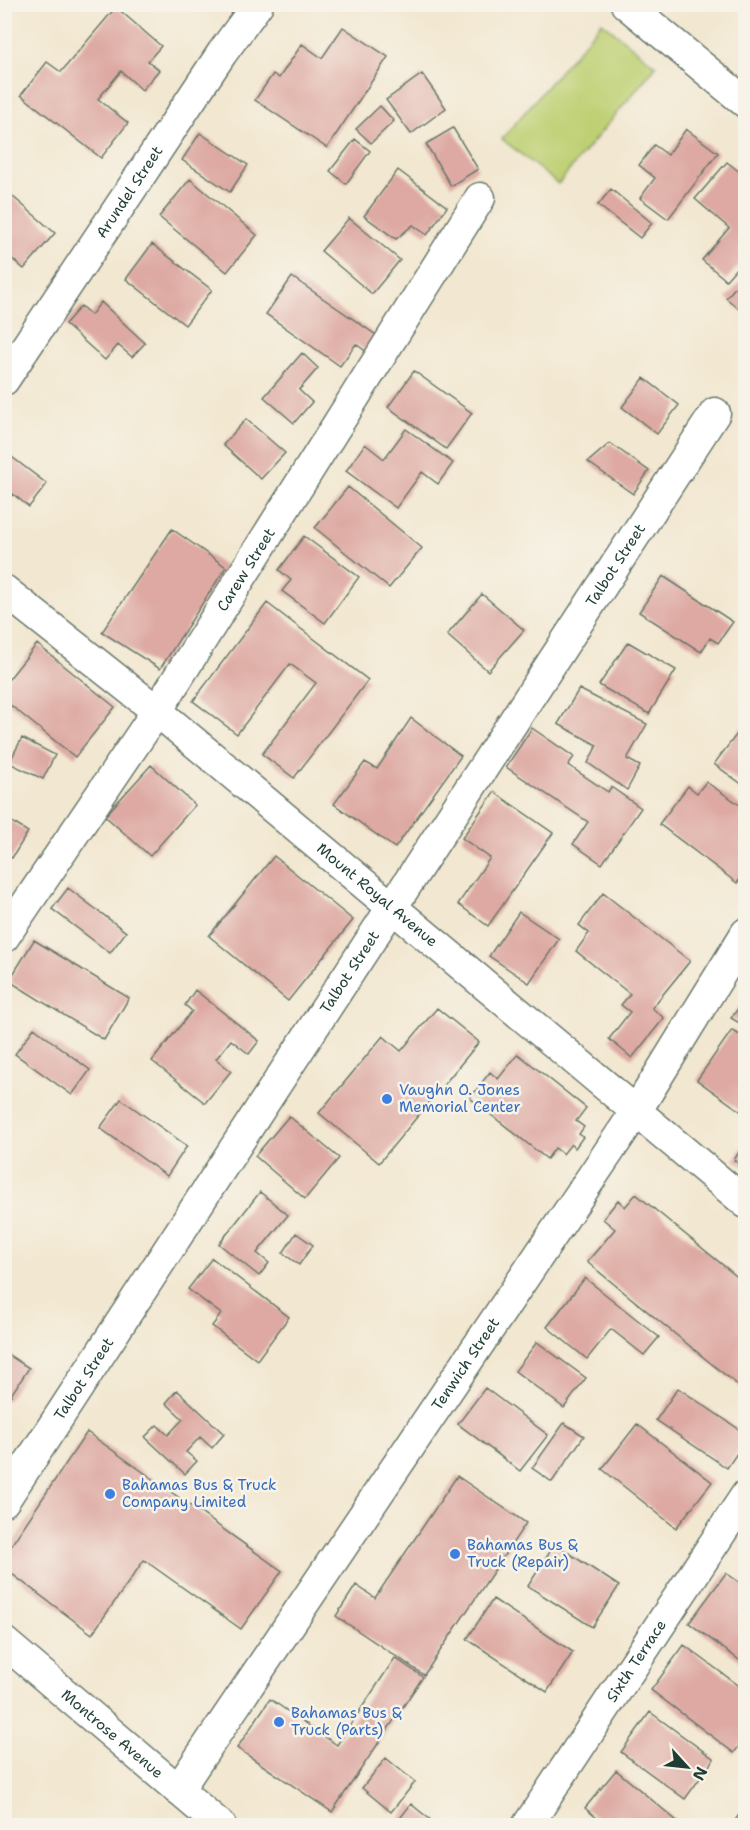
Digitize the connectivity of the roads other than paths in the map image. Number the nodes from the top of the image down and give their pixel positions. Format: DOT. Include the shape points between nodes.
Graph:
graph roads {
  1 [pos="258,4"];
  2 [pos="627,4"];
  3 [pos="746,103"];
  4 [pos="480,198"];
  5 [pos="4,380"];
  6 [pos="715,413"];
  7 [pos="4,590"];
  8 [pos="157,711"];
  9 [pos="393,907"];
  10 [pos="746,933"];
  11 [pos="4,937"];
  12 [pos="637,1110"];
  13 [pos="746,1203"];
  14 [pos="746,1495"];
  15 [pos="4,1501"];
  16 [pos="4,1642"];
  17 [pos="178,1790"];
  18 [pos="221,1826"];
  19 [pos="527,1826"];
  1 -- 5 [label="street, Arundel Street"];
  2 -- 3 [label="street"];
  4 -- 8 [label="street, Carew Street"];
  6 -- 9 [label="street, Talbot Street"];
  7 -- 8 [label="street, Mount Royal Avenue"];
  8 -- 9 [label="street, Mount Royal Avenue"];
  8 -- 11 [label="street, Carew Street"];
  9 -- 12 [label="street, Mount Royal Avenue"];
  9 -- 15 [label="street, Talbot Street"];
  10 -- 12 [label="street, Tenwich Street"];
  12 -- 13 [label="street, Mount Royal Avenue"];
  12 -- 17 [label="street, Tenwich Street"];
  14 -- 19 [label="street, Sixth Terrace"];
  16 -- 17 [label="street, Montrose Avenue"];
  17 -- 18 [label="street, Montrose Avenue"];
}
